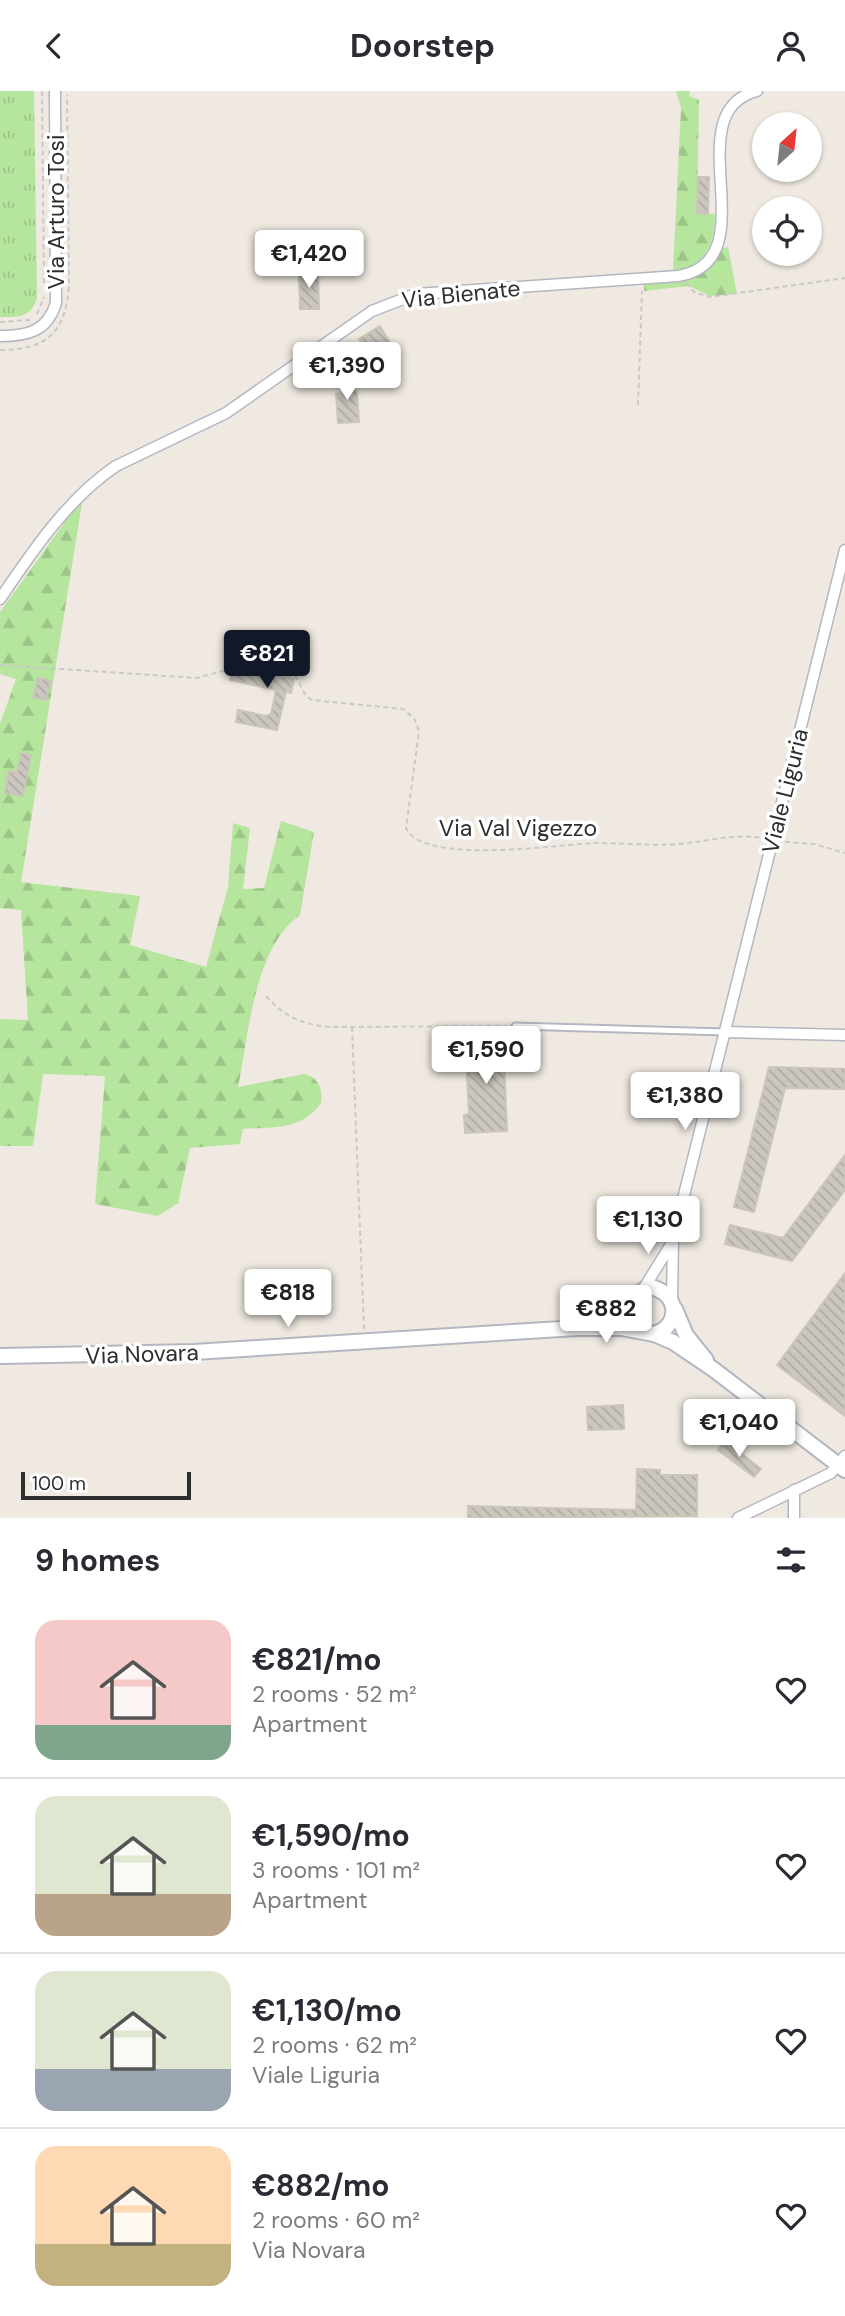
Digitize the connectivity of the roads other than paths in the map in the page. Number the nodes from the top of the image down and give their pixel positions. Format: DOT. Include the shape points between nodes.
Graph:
graph roads {
  1 [pos="55,91"];
  2 [pos="757,91"];
  3 [pos="0,336"];
  4 [pos="845,550"];
  5 [pos="0,599"];
  6 [pos="515,1026"];
  7 [pos="726,1032"];
  8 [pos="845,1035"];
  9 [pos="673,1239"];
  10 [pos="644,1288"];
  11 [pos="631,1298"];
  12 [pos="673,1304"];
  13 [pos="577,1328"];
  14 [pos="638,1331"];
  15 [pos="654,1334"];
  16 [pos="0,1356"];
  17 [pos="713,1369"];
  18 [pos="843,1463"];
  19 [pos="794,1490"];
  20 [pos="738,1518"];
  21 [pos="794,1518"];
  1 -- 3 [label="street, Via Arturo Tosi" via="56,303 36,332"];
  2 -- 5 [label="street, Via Bienate" via="737,100 725,115 719,239 706,263 683,275 416,294 385,304 244,403 98,479 68,510"];
  4 -- 7 [label="street, Viale Liguria"];
  6 -- 7 [label="lane"];
  7 -- 8 [label="street"];
  7 -- 9 [label="street, Viale Liguria"];
  9 -- 10 [label="street, Viale Liguria"];
  9 -- 12 [label="street, Viale Liguria"];
  10 -- 11 [label="street"];
  10 -- 12 [label="street" via="660,1289"];
  11 -- 13 [label="street, Via Novara" via="606,1317"];
  11 -- 14 [label="street" via="627,1312"];
  12 -- 15 [label="street" via="669,1326"];
  12 -- 17 [label="street" via="686,1335"];
  13 -- 14 [label="street, Via Novara"];
  13 -- 16 [label="street, Via Novara" via="116,1356"];
  14 -- 15 [label="street"];
  15 -- 17 [label="street"];
  17 -- 18 [label="street"];
  18 -- 19 [label="street"];
  19 -- 20 [label="street"];
  19 -- 21 [label="street"];
}
